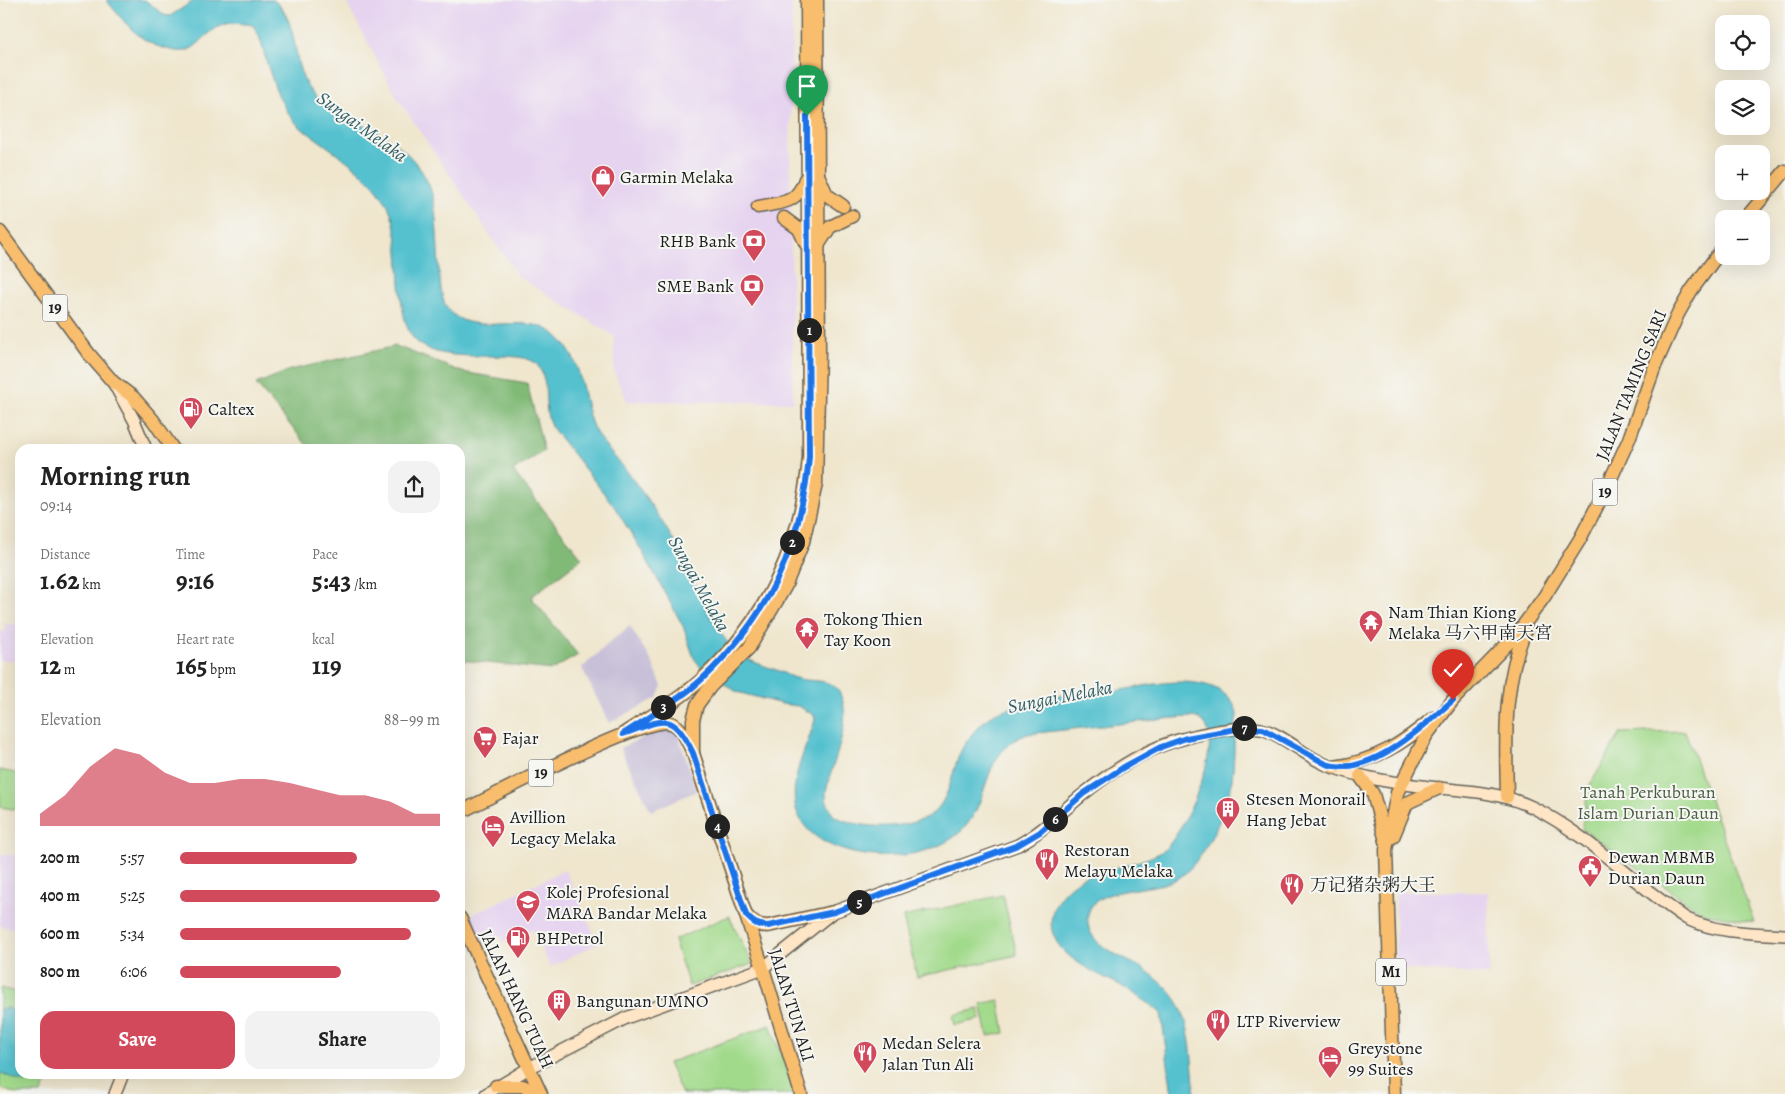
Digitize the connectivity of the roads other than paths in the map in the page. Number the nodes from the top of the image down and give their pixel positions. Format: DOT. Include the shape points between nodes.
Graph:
graph roads {
  1 [pos="807,0"];
  2 [pos="817,0"];
  3 [pos="1785,170"];
  4 [pos="812,173"];
  5 [pos="758,207"];
  6 [pos="1752,210"];
  7 [pos="784,218"];
  8 [pos="0,232"];
  9 [pos="814,248"];
  10 [pos="1715,258"];
  11 [pos="113,382"];
  12 [pos="144,444"];
  13 [pos="170,444"];
  14 [pos="1536,609"];
  15 [pos="705,684"];
  16 [pos="1453,700"];
  17 [pos="623,734"];
  18 [pos="693,753"];
  19 [pos="1334,767"];
  20 [pos="1360,776"];
  21 [pos="1401,783"];
  22 [pos="1439,788"];
  23 [pos="1506,797"];
  24 [pos="465,810"];
  25 [pos="1386,847"];
  26 [pos="834,912"];
  27 [pos="746,915"];
  28 [pos="465,929"];
  29 [pos="1785,935"];
  30 [pos="763,968"];
  31 [pos="529,1068"];
  32 [pos="121,1079"];
  33 [pos="496,1086"];
  34 [pos="115,1094"];
  35 [pos="486,1094"];
  36 [pos="540,1094"];
  37 [pos="801,1094"];
  38 [pos="1394,1094"];
  1 -- 4 [label="main road, 19"];
  2 -- 4 [label="main road, 19"];
  3 -- 6 [label="main road"];
  4 -- 5 [label="main road" via="797,196 789,201"];
  4 -- 9 [label="main road, 19"];
  4 -- 9 [label="main road" via="827,195 848,211"];
  7 -- 9 [label="main road" via="799,229"];
  8 -- 11 [label="main road, 19"];
  9 -- 15 [label="main road, 19" via="809,457 800,516 784,564 745,644"];
  10 -- 14 [label="main road, JALAN TAMING SARI / 19" via="1678,314 1608,485 1580,539"];
  11 -- 12 [label="street"];
  11 -- 13 [label="main road, 19" via="133,397"];
  14 -- 16 [label="main road, JALAN TAMING SARI / 19" via="1502,650"];
  14 -- 23 [label="main road" via="1509,681 1505,724"];
  15 -- 17 [label="main road, 19"];
  15 -- 18 [label="main road, 19" via="694,712"];
  16 -- 19 [label="main road" via="1422,728 1383,754 1364,762"];
  16 -- 21 [label="main road, JALAN TAMING SARI / 19" via="1426,736"];
  17 -- 18 [label="main road, JALAN TUN ALI / 19" via="655,723 670,722 679,728"];
  17 -- 24 [label="main road, JALAN TUN ALI / 19"];
  18 -- 27 [label="main road, JALAN TUN ALI"];
  19 -- 20 [label="street"];
  19 -- 26 [label="street" via="1263,729 1242,728 1173,742 1124,767 1083,794 1040,832 1018,845"];
  20 -- 21 [label="street"];
  20 -- 25 [label="main road" via="1376,801"];
  21 -- 22 [label="street"];
  21 -- 25 [label="main road, M1"];
  22 -- 23 [label="street"];
  22 -- 25 [label="main road" via="1407,803"];
  23 -- 29 [label="street" via="1551,817 1687,919 1732,931"];
  25 -- 38 [label="main road, M1"];
  26 -- 27 [label="main road" via="768,926 752,922"];
  26 -- 30 [label="street"];
  27 -- 30 [label="main road, JALAN TUN ALI"];
  28 -- 31 [label="main road, JALAN HANG TUAH"];
  30 -- 31 [label="street" via="635,1014"];
  30 -- 37 [label="main road, JALAN TUN ALI"];
  31 -- 33 [label="street"];
  31 -- 36 [label="main road, JALAN HANG TUAH"];
  32 -- 34 [label="street"];
  33 -- 35 [label="street"];
  33 -- 36 [label="main road" via="523,1086"];
}
